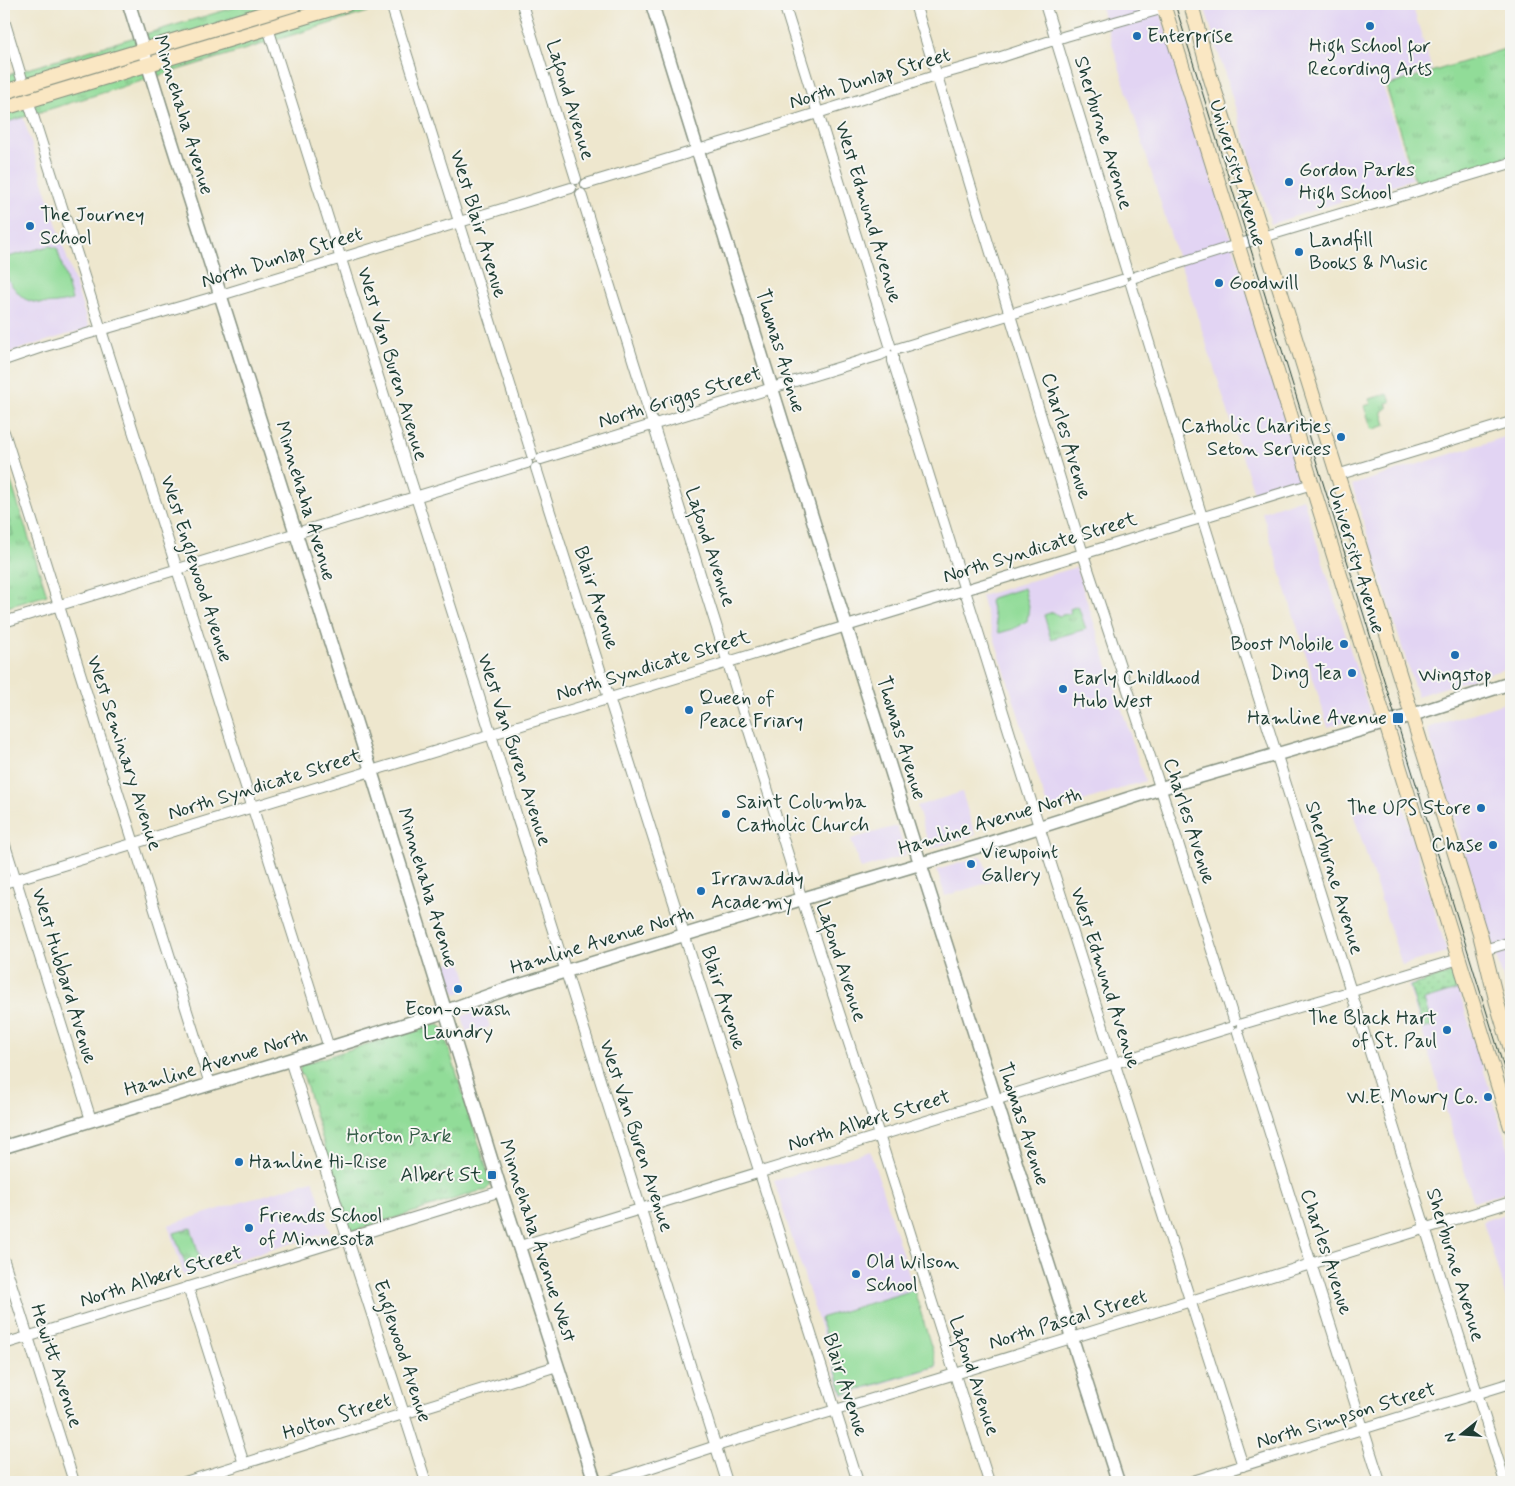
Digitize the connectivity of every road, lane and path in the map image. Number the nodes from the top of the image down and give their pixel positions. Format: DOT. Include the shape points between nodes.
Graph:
graph roads {
  1 [pos="129,4"];
  2 [pos="295,4"];
  3 [pos="346,4"];
  4 [pos="390,4"];
  5 [pos="522,4"];
  6 [pos="652,4"];
  7 [pos="784,4"];
  8 [pos="915,4"];
  9 [pos="1045,4"];
  10 [pos="1191,4"];
  11 [pos="1164,6"];
  12 [pos="262,9"];
  13 [pos="4,20"];
  14 [pos="268,28"];
  15 [pos="1056,39"];
  16 [pos="143,50"];
  17 [pos="147,64"];
  18 [pos="938,75"];
  19 [pos="24,86"];
  20 [pos="4,92"];
  21 [pos="28,100"];
  22 [pos="4,108"];
  23 [pos="819,113"];
  24 [pos="698,150"];
  25 [pos="1511,163"];
  26 [pos="581,181"];
  27 [pos="571,188"];
  28 [pos="581,194"];
  29 [pos="459,222"];
  30 [pos="1263,237"];
  31 [pos="1238,245"];
  32 [pos="340,258"];
  33 [pos="1129,278"];
  34 [pos="221,295"];
  35 [pos="1011,314"];
  36 [pos="102,331"];
  37 [pos="891,350"];
  38 [pos="4,360"];
  39 [pos="772,388"];
  40 [pos="1511,422"];
  41 [pos="653,424"];
  42 [pos="4,432"];
  43 [pos="534,461"];
  44 [pos="1337,475"];
  45 [pos="1312,484"];
  46 [pos="415,497"];
  47 [pos="1202,517"];
  48 [pos="296,534"];
  49 [pos="1083,554"];
  50 [pos="177,568"];
  51 [pos="965,590"];
  52 [pos="59,604"];
  53 [pos="4,622"];
  54 [pos="846,626"];
  55 [pos="728,662"];
  56 [pos="1511,683"];
  57 [pos="609,698"];
  58 [pos="1412,714"];
  59 [pos="1386,722"];
  60 [pos="490,734"];
  61 [pos="1277,755"];
  62 [pos="371,771"];
  63 [pos="1161,789"];
  64 [pos="253,807"];
  65 [pos="1039,827"];
  66 [pos="4,842"];
  67 [pos="134,843"];
  68 [pos="920,863"];
  69 [pos="16,879"];
  70 [pos="4,883"];
  71 [pos="802,899"];
  72 [pos="684,935"];
  73 [pos="1511,942"];
  74 [pos="1484,950"];
  75 [pos="1459,959"];
  76 [pos="566,972"];
  77 [pos="1351,992"];
  78 [pos="446,1010"];
  79 [pos="1236,1026"];
  80 [pos="329,1048"];
  81 [pos="1511,1049"];
  82 [pos="290,1060"];
  83 [pos="1114,1064"];
  84 [pos="210,1084"];
  85 [pos="996,1100"];
  86 [pos="91,1120"];
  87 [pos="1511,1127"];
  88 [pos="879,1135"];
  89 [pos="4,1147"];
  90 [pos="760,1172"];
  91 [pos="501,1191"];
  92 [pos="1511,1202"];
  93 [pos="640,1209"];
  94 [pos="1426,1229"];
  95 [pos="348,1239"];
  96 [pos="520,1246"];
  97 [pos="4,1261"];
  98 [pos="1311,1264"];
  99 [pos="188,1287"];
  100 [pos="1191,1301"];
  101 [pos="27,1337"];
  102 [pos="1072,1338"];
  103 [pos="4,1344"];
  104 [pos="558,1366"];
  105 [pos="955,1374"];
  106 [pos="1511,1383"];
  107 [pos="1477,1394"];
  108 [pos="835,1410"];
  109 [pos="404,1414"];
  110 [pos="1363,1429"];
  111 [pos="716,1446"];
  112 [pos="244,1464"];
  113 [pos="1243,1466"];
  114 [pos="74,1482"];
  115 [pos="184,1482"];
  116 [pos="426,1482"];
  117 [pos="595,1482"];
  118 [pos="607,1482"];
  119 [pos="727,1482"];
  120 [pos="858,1482"];
  121 [pos="989,1482"];
  122 [pos="1118,1482"];
  123 [pos="1190,1482"];
  124 [pos="1380,1482"];
  125 [pos="1505,1482"];
  1 -- 16 [label="street, Minnehaha Avenue"];
  2 -- 12 [label="main road"];
  3 -- 14 [label="main road"];
  4 -- 29 [label="street, West Blair Avenue"];
  5 -- 26 [label="street, Lafond Avenue"];
  6 -- 24 [label="street, Thomas Avenue"];
  7 -- 23 [label="street, West Edmund Avenue"];
  8 -- 18 [label="street, Charles Avenue"];
  9 -- 15 [label="street, Sherburne Avenue"];
  10 -- 30 [label="main road, University Avenue" via="1210,76"];
  11 -- 15 [label="street, North Dunlap Street"];
  11 -- 31 [label="main road, University Avenue"];
  12 -- 16 [label="main road"];
  13 -- 19 [label="street"];
  14 -- 17 [label="main road"];
  14 -- 32 [label="street, West Van Buren Avenue"];
  15 -- 18 [label="street, North Dunlap Street"];
  15 -- 33 [label="street, Sherburne Avenue"];
  16 -- 17 [label="street, Minnehaha Avenue"];
  16 -- 19 [label="main road"];
  17 -- 21 [label="main road"];
  17 -- 34 [label="street, Minnehaha Avenue"];
  18 -- 23 [label="street, North Dunlap Street"];
  18 -- 35 [label="street, Charles Avenue"];
  19 -- 20 [label="main road"];
  21 -- 22 [label="main road"];
  21 -- 36 [label="street, West Englewood Avenue"];
  23 -- 24 [label="street, North Dunlap Street"];
  23 -- 37 [label="street, West Edmund Avenue"];
  24 -- 26 [label="street, North Dunlap Street"];
  24 -- 39 [label="street, Thomas Avenue"];
  25 -- 30 [label="street, North Griggs Street"];
  26 -- 27 [label="street" via="572,183"];
  26 -- 28 [label="street" via="585,190"];
  27 -- 28 [label="street"];
  27 -- 29 [label="street, North Dunlap Street"];
  28 -- 41 [label="street, Lafond Avenue"];
  29 -- 32 [label="street, North Dunlap Street"];
  29 -- 43 [label="street, West Blair Avenue"];
  30 -- 31 [label="street, North Griggs Street"];
  30 -- 44 [label="main road, University Avenue"];
  31 -- 33 [label="street, North Griggs Street"];
  31 -- 45 [label="main road, University Avenue"];
  32 -- 34 [label="street, North Dunlap Street"];
  32 -- 46 [label="street, West Van Buren Avenue"];
  33 -- 35 [label="street, North Griggs Street"];
  33 -- 47 [label="street, Sherburne Avenue"];
  34 -- 36 [label="street, North Dunlap Street"];
  34 -- 48 [label="street, Minnehaha Avenue"];
  35 -- 37 [label="street, North Griggs Street"];
  35 -- 49 [label="street, Charles Avenue"];
  36 -- 38 [label="street, North Dunlap Street"];
  36 -- 50 [label="street, West Englewood Avenue"];
  37 -- 39 [label="street, North Griggs Street"];
  37 -- 51 [label="street, West Edmund Avenue"];
  39 -- 41 [label="street, North Griggs Street"];
  39 -- 54 [label="street, Thomas Avenue"];
  40 -- 44 [label="street"];
  41 -- 43 [label="street, North Griggs Street"];
  41 -- 55 [label="street, Lafond Avenue"];
  42 -- 52 [label="street, West Seminary Avenue"];
  43 -- 46 [label="street, North Griggs Street"];
  43 -- 57 [label="street, Blair Avenue"];
  44 -- 58 [label="main road, University Avenue"];
  45 -- 47 [label="street, North Syndicate Street"];
  45 -- 59 [label="main road, University Avenue"];
  46 -- 48 [label="street, North Griggs Street"];
  46 -- 60 [label="street, West Van Buren Avenue"];
  47 -- 49 [label="street, North Syndicate Street"];
  47 -- 61 [label="street, Sherburne Avenue"];
  48 -- 50 [label="street, North Griggs Street"];
  48 -- 62 [label="street, Minnehaha Avenue"];
  49 -- 51 [label="street, North Syndicate Street"];
  49 -- 63 [label="street, Charles Avenue"];
  50 -- 52 [label="street, North Griggs Street"];
  50 -- 64 [label="street, West Englewood Avenue"];
  51 -- 54 [label="street, North Syndicate Street"];
  51 -- 65 [label="street, West Edmund Avenue"];
  52 -- 53 [label="street, North Griggs Street"];
  52 -- 67 [label="street, West Seminary Avenue"];
  54 -- 55 [label="street, North Syndicate Street"];
  54 -- 68 [label="street, Thomas Avenue"];
  55 -- 57 [label="street, North Syndicate Street"];
  55 -- 71 [label="street, Lafond Avenue"];
  56 -- 58 [label="street"];
  57 -- 60 [label="street, North Syndicate Street"];
  57 -- 72 [label="street, Blair Avenue"];
  58 -- 59 [label="street, Hamline Avenue North"];
  58 -- 74 [label="main road, University Avenue"];
  59 -- 61 [label="street, Hamline Avenue North"];
  59 -- 75 [label="main road, University Avenue"];
  60 -- 62 [label="street, North Syndicate Street"];
  60 -- 76 [label="street, West Van Buren Avenue"];
  61 -- 63 [label="street, Hamline Avenue North"];
  61 -- 77 [label="street, Sherburne Avenue"];
  62 -- 64 [label="street, North Syndicate Street"];
  62 -- 78 [label="street, Minnehaha Avenue"];
  63 -- 65 [label="street, Hamline Avenue North"];
  63 -- 79 [label="street, Charles Avenue"];
  64 -- 67 [label="street, North Syndicate Street"];
  64 -- 80 [label="street, West Englewood Avenue"];
  65 -- 68 [label="street, Hamline Avenue North"];
  65 -- 83 [label="street, West Edmund Avenue"];
  66 -- 69 [label="street, West Hubbard Avenue"];
  67 -- 69 [label="street, North Syndicate Street"];
  67 -- 84 [label="street, West Seminary Avenue"];
  68 -- 71 [label="street, Hamline Avenue North"];
  68 -- 85 [label="street, Thomas Avenue"];
  69 -- 70 [label="street, North Syndicate Street"];
  69 -- 86 [label="street, West Hubbard Avenue"];
  71 -- 72 [label="street, Hamline Avenue North"];
  71 -- 88 [label="street, Lafond Avenue"];
  72 -- 76 [label="street, Hamline Avenue North"];
  72 -- 90 [label="street, Blair Avenue"];
  73 -- 74 [label="street"];
  74 -- 81 [label="main road, University Avenue"];
  75 -- 77 [label="street, North Albert Street"];
  75 -- 87 [label="main road, University Avenue"];
  76 -- 78 [label="street, Hamline Avenue North"];
  76 -- 93 [label="street, West Van Buren Avenue"];
  77 -- 79 [label="street, North Albert Street"];
  77 -- 94 [label="street, Sherburne Avenue"];
  78 -- 80 [label="street, Hamline Avenue North"];
  78 -- 91 [label="street, Minnehaha Avenue West"];
  79 -- 83 [label="street, North Albert Street"];
  79 -- 98 [label="street, Charles Avenue"];
  80 -- 82 [label="street, Hamline Avenue North"];
  82 -- 84 [label="street, Hamline Avenue North"];
  82 -- 95 [label="street, Englewood Avenue"];
  83 -- 85 [label="street, North Albert Street"];
  83 -- 100 [label="street, West Edmund Avenue"];
  84 -- 86 [label="street, Hamline Avenue North"];
  85 -- 88 [label="street, North Albert Street"];
  85 -- 102 [label="street, Thomas Avenue"];
  86 -- 89 [label="street, Hamline Avenue North"];
  88 -- 90 [label="street, North Albert Street"];
  88 -- 105 [label="street, Lafond Avenue"];
  90 -- 93 [label="street, North Albert Street"];
  90 -- 108 [label="street, Blair Avenue"];
  91 -- 95 [label="street, North Albert Street"];
  91 -- 96 [label="street, Minnehaha Avenue West"];
  92 -- 94 [label="street, North Pascal Street"];
  93 -- 96 [label="street, North Albert Street"];
  93 -- 111 [label="street, West Van Buren Avenue"];
  94 -- 98 [label="street, North Pascal Street"];
  94 -- 107 [label="street, Sherburne Avenue"];
  95 -- 99 [label="street, North Albert Street"];
  95 -- 109 [label="street, Englewood Avenue"];
  96 -- 104 [label="street, Minnehaha Avenue West"];
  97 -- 101 [label="street, Hewitt Avenue"];
  98 -- 100 [label="street, North Pascal Street"];
  98 -- 110 [label="street, Charles Avenue"];
  99 -- 101 [label="street, North Albert Street"];
  99 -- 112 [label="street"];
  100 -- 102 [label="street, North Pascal Street"];
  100 -- 113 [label="street, West Edmund Avenue"];
  101 -- 103 [label="street, North Albert Street"];
  101 -- 114 [label="street, Hewitt Avenue"];
  102 -- 105 [label="street, North Pascal Street"];
  102 -- 122 [label="street, Thomas Avenue"];
  104 -- 109 [label="street, Holton Street"];
  104 -- 117 [label="street, Minnehaha Avenue West"];
  105 -- 108 [label="street, North Pascal Street"];
  105 -- 121 [label="street, Lafond Avenue"];
  106 -- 107 [label="street, North Simpson Street"];
  107 -- 110 [label="street, North Simpson Street"];
  107 -- 125 [label="street, Sherburne Avenue"];
  108 -- 111 [label="street, North Pascal Street"];
  108 -- 120 [label="street, Blair Avenue"];
  109 -- 112 [label="street, Holton Street"];
  109 -- 116 [label="street, Englewood Avenue"];
  110 -- 113 [label="street, North Simpson Street"];
  110 -- 124 [label="street, Charles Avenue"];
  111 -- 118 [label="street, North Pascal Street"];
  111 -- 119 [label="street, West Van Buren Avenue"];
  112 -- 115 [label="street, Holton Street"];
  113 -- 123 [label="street, North Simpson Street"];
}
